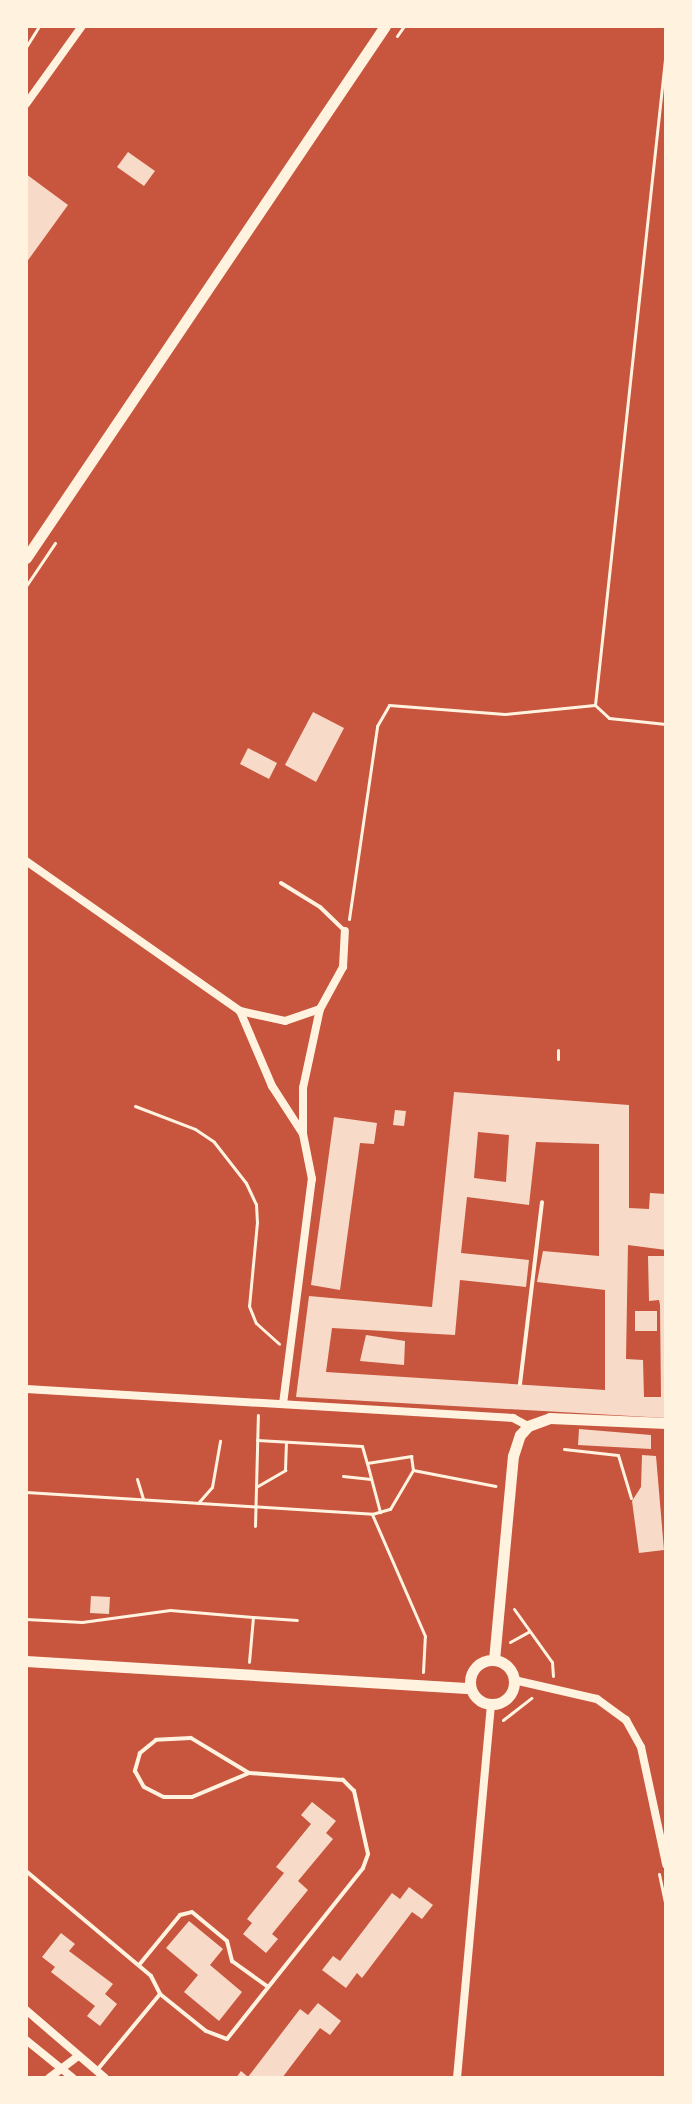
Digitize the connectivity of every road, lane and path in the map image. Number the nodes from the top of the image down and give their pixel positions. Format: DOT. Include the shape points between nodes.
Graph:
graph roads {
  1 [pos="39,26"];
  2 [pos="82,26"];
  3 [pos="385,26"];
  4 [pos="26,47"];
  5 [pos="666,50"];
  6 [pos="26,104"];
  7 [pos="26,558"];
  8 [pos="595,705"];
  9 [pos="666,724"];
  10 [pos="26,861"];
  11 [pos="281,883"];
  12 [pos="345,931"];
  13 [pos="320,1009"];
  14 [pos="240,1011"];
  15 [pos="558,1050"];
  16 [pos="558,1059"];
  17 [pos="135,1106"];
  18 [pos="303,1134"];
  19 [pos="542,1202"];
  20 [pos="290,1349"];
  21 [pos="520,1384"];
  22 [pos="26,1389"];
  23 [pos="283,1404"];
  24 [pos="258,1411"];
  25 [pos="521,1418"];
  26 [pos="666,1423"];
  27 [pos="257,1440"];
  28 [pos="220,1441"];
  29 [pos="286,1442"];
  30 [pos="564,1449"];
  31 [pos="367,1463"];
  32 [pos="413,1470"];
  33 [pos="343,1476"];
  34 [pos="137,1479"];
  35 [pos="371,1479"];
  36 [pos="256,1487"];
  37 [pos="501,1487"];
  38 [pos="26,1492"];
  39 [pos="631,1498"];
  40 [pos="143,1499"];
  41 [pos="198,1503"];
  42 [pos="255,1507"];
  43 [pos="380,1512"];
  44 [pos="372,1514"];
  45 [pos="255,1526"];
  46 [pos="514,1605"];
  47 [pos="253,1617"];
  48 [pos="26,1619"];
  49 [pos="297,1620"];
  50 [pos="510,1632"];
  51 [pos="528,1632"];
  52 [pos="494,1660"];
  53 [pos="26,1661"];
  54 [pos="249,1662"];
  55 [pos="423,1672"];
  56 [pos="514,1680"];
  57 [pos="470,1688"];
  58 [pos="551,1690"];
  59 [pos="491,1704"];
  60 [pos="501,1731"];
  61 [pos="249,1773"];
  62 [pos="662,1864"];
  63 [pos="26,1871"];
  64 [pos="666,1907"];
  65 [pos="139,1965"];
  66 [pos="268,1987"];
  67 [pos="160,1994"];
  68 [pos="26,2010"];
  69 [pos="26,2040"];
  70 [pos="78,2056"];
  71 [pos="60,2068"];
  72 [pos="96,2071"];
  73 [pos="49,2078"];
  74 [pos="73,2078"];
  75 [pos="105,2078"];
  76 [pos="457,2078"];
  1 -- 4 [label="path"];
  2 -- 6 [label="street"];
  3 -- 7 [label="street"];
  5 -- 8 [label="path"];
  8 -- 9 [label="path" via="609,718"];
  8 -- 12 [label="path" via="505,714 389,705 377,726"];
  10 -- 14 [label="street"];
  11 -- 12 [label="lane" via="320,907"];
  12 -- 13 [label="street" via="343,967"];
  13 -- 14 [label="street" via="285,1021"];
  13 -- 18 [label="street" via="303,1088"];
  14 -- 18 [label="street" via="272,1086"];
  15 -- 16 [label="path"];
  17 -- 20 [label="path" via="214,1142 246,1183 257,1222 249,1306 270,1340"];
  18 -- 20 [label="street" via="312,1179"];
  19 -- 21 [label="lane"];
  20 -- 23 [label="street"];
  22 -- 23 [label="street"];
  23 -- 25 [label="street"];
  24 -- 27 [label="path"];
  25 -- 26 [label="street"];
  25 -- 52 [label="street"];
  27 -- 29 [label="path"];
  27 -- 36 [label="path"];
  28 -- 41 [label="path" via="212,1487"];
  29 -- 31 [label="path" via="362,1446"];
  29 -- 36 [label="path" via="285,1470"];
  30 -- 39 [label="path" via="618,1455"];
  31 -- 32 [label="path" via="411,1456"];
  31 -- 35 [label="path"];
  32 -- 37 [label="path"];
  32 -- 43 [label="path" via="390,1509"];
  33 -- 35 [label="path"];
  34 -- 40 [label="path"];
  35 -- 43 [label="path"];
  36 -- 42 [label="path"];
  38 -- 40 [label="path"];
  40 -- 41 [label="path"];
  41 -- 42 [label="path"];
  42 -- 44 [label="path"];
  42 -- 45 [label="path"];
  43 -- 44 [label="path"];
  44 -- 55 [label="path" via="425,1636"];
  46 -- 51 [label="path"];
  47 -- 48 [label="path" via="170,1610 82,1622"];
  47 -- 49 [label="path"];
  47 -- 54 [label="path"];
  50 -- 51 [label="path" via="512,1644"];
  51 -- 58 [label="path" via="552,1662"];
  52 -- 56 [label="street" via="508,1666"];
  52 -- 57 [label="street" via="474,1667"];
  53 -- 57 [label="street"];
  56 -- 58 [label="street"];
  56 -- 59 [label="street" via="505,1700"];
  57 -- 59 [label="street" via="478,1700"];
  58 -- 60 [label="path" via="550,1699 531,1698 513,1707"];
  58 -- 62 [label="street" via="597,1699 631,1726 641,1747"];
  59 -- 76 [label="street"];
  61 -- 61 [label="lane" via="191,1738 156,1740 140,1753 135,1771 144,1787 164,1797 192,1797"];
  61 -- 66 [label="lane" via="343,1780 354,1791 368,1854 363,1868"];
  62 -- 64 [label="path"];
  63 -- 65 [label="lane"];
  65 -- 66 [label="lane" via="180,1915 192,1912 227,1941 232,1961"];
  65 -- 67 [label="lane" via="159,1985"];
  66 -- 67 [label="lane" via="227,2039 206,2031"];
  67 -- 72 [label="lane"];
  68 -- 70 [label="street"];
  69 -- 71 [label="street"];
  70 -- 71 [label="street"];
  70 -- 72 [label="street"];
  71 -- 73 [label="street"];
  71 -- 74 [label="street"];
  72 -- 75 [label="street"];
}
